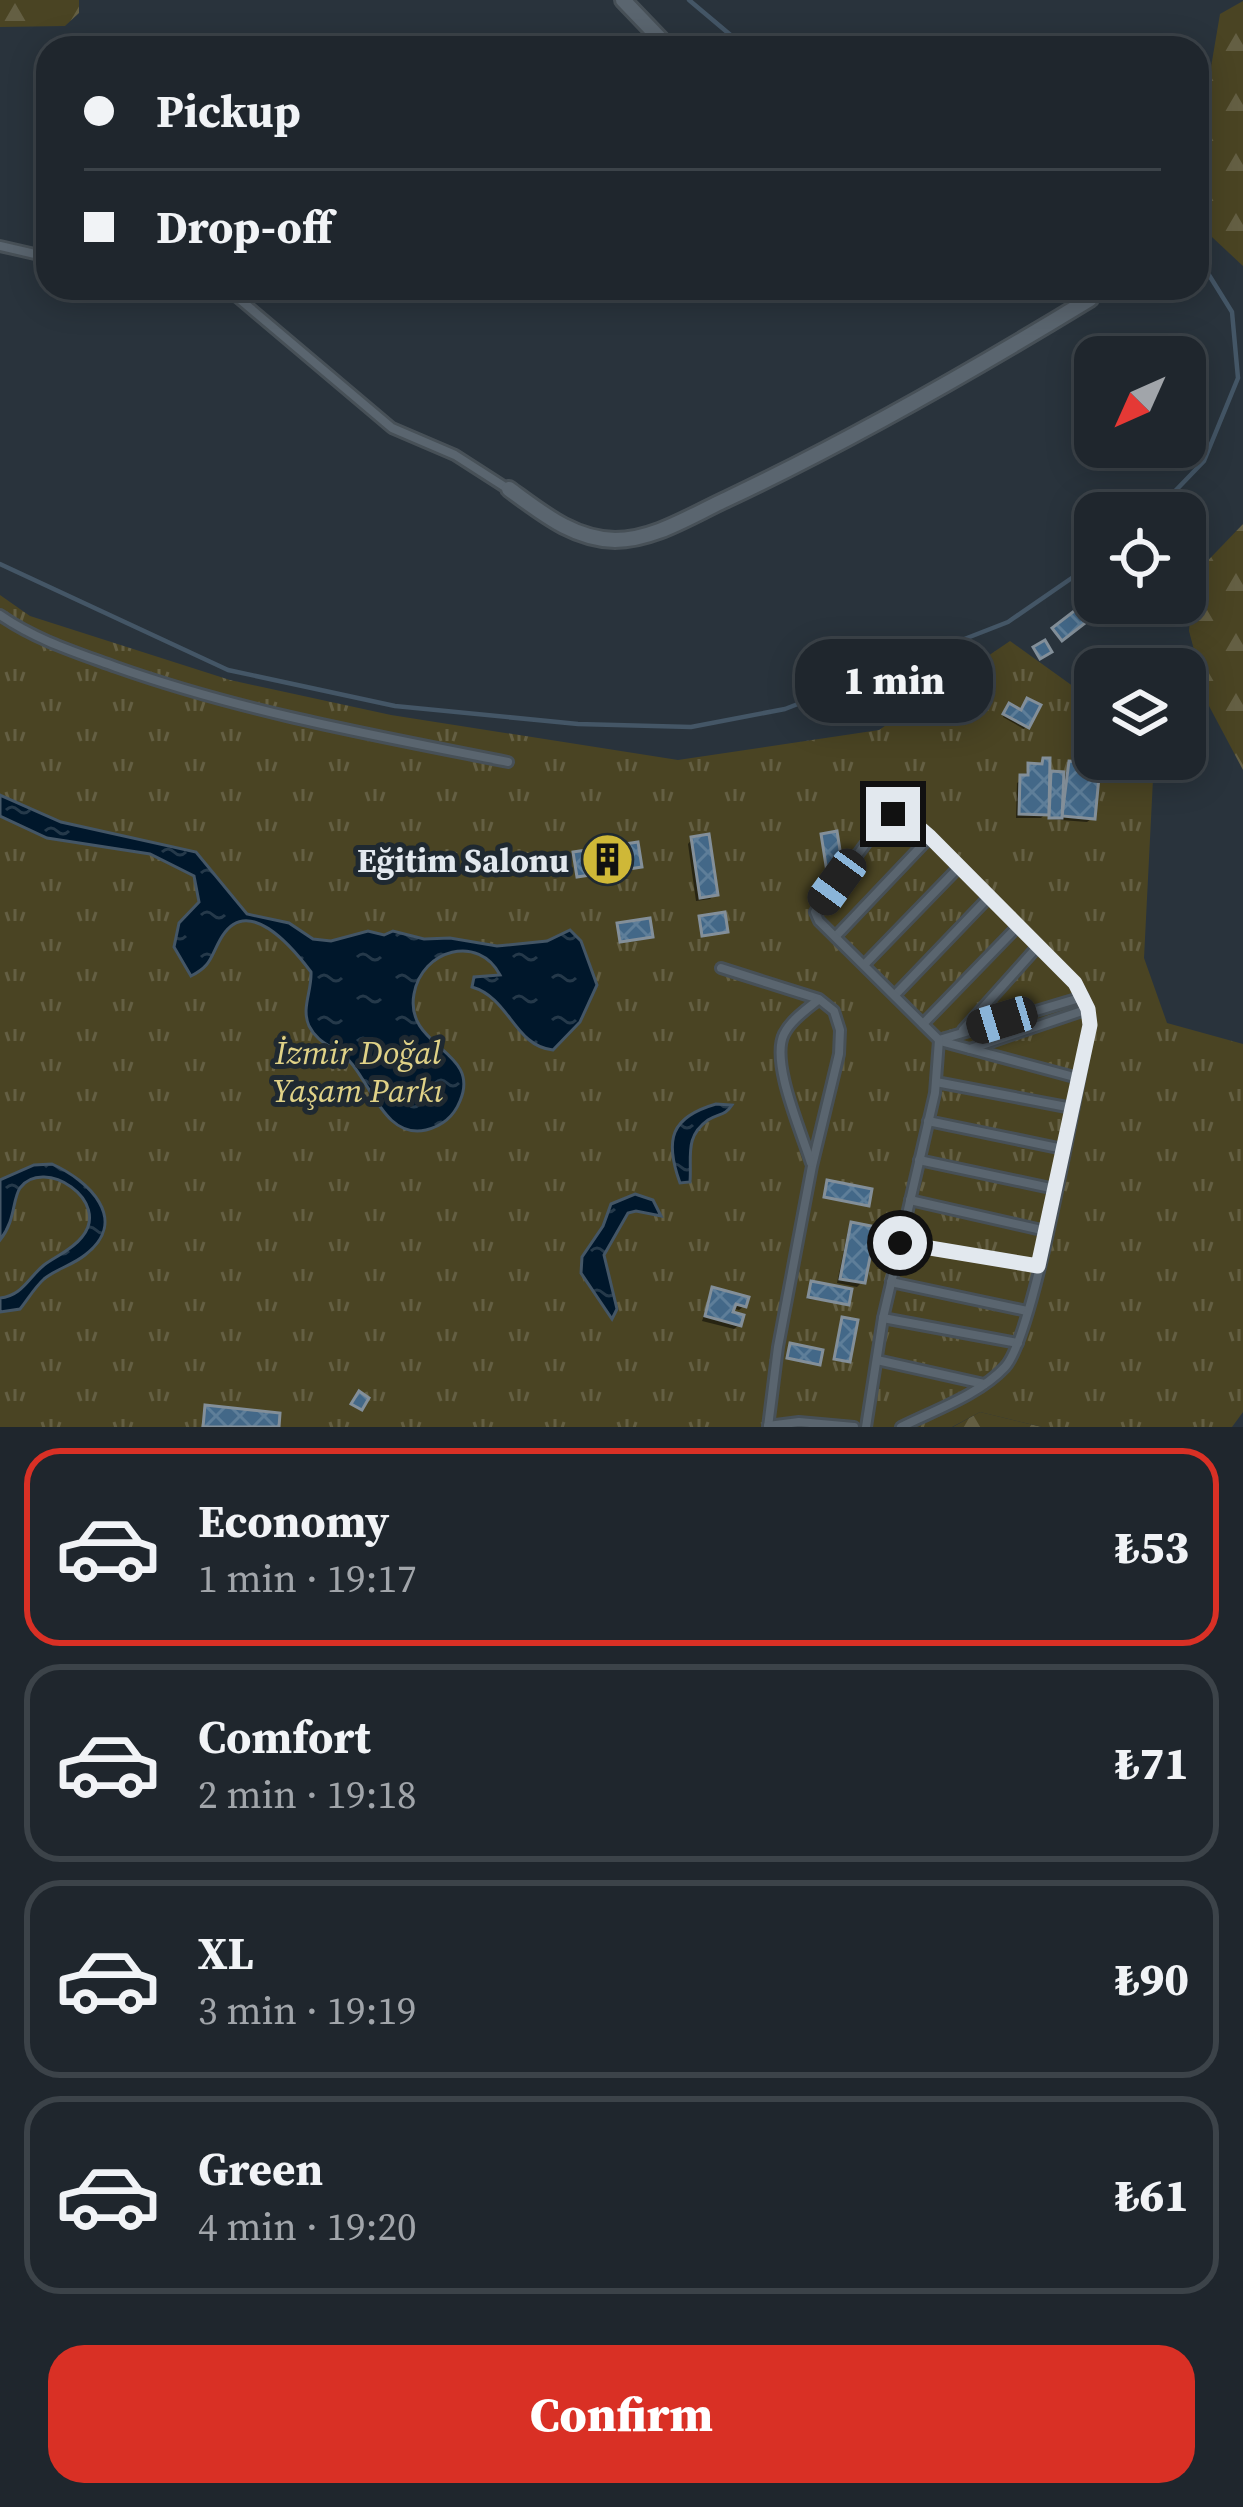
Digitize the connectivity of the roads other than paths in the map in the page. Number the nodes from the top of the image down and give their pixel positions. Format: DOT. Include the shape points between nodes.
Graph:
graph roads {
  1 [pos="622,0"];
  2 [pos="657,36"];
  3 [pos="0,246"];
  4 [pos="36,254"];
  5 [pos="241,300"];
  6 [pos="1088,300"];
  7 [pos="509,489"];
  8 [pos="0,615"];
  9 [pos="508,762"];
  10 [pos="930,837"];
  11 [pos="959,867"];
  12 [pos="989,897"];
  13 [pos="1018,926"];
  14 [pos="836,936"];
  15 [pos="1038,946"];
  16 [pos="864,964"];
  17 [pos="721,968"];
  18 [pos="895,995"];
  19 [pos="1082,997"];
  20 [pos="819,999"];
  21 [pos="1088,1009"];
  22 [pos="922,1024"];
  23 [pos="962,1032"];
  24 [pos="938,1040"];
  25 [pos="970,1049"];
  26 [pos="1078,1078"];
  27 [pos="936,1082"];
  28 [pos="1072,1108"];
  29 [pos="928,1121"];
  30 [pos="1063,1149"];
  31 [pos="920,1160"];
  32 [pos="812,1166"];
  33 [pos="1055,1189"];
  34 [pos="910,1200"];
  35 [pos="1046,1231"];
  36 [pos="900,1243"];
  37 [pos="1038,1266"];
  38 [pos="891,1282"];
  39 [pos="1027,1311"];
  40 [pos="883,1318"];
  41 [pos="1018,1343"];
  42 [pos="877,1360"];
  43 [pos="984,1384"];
  44 [pos="768,1426"];
  45 [pos="854,1427"];
  46 [pos="866,1427"];
  47 [pos="901,1427"];
  1 -- 2 [label="street"];
  3 -- 4 [label="lane"];
  5 -- 7 [label="lane" via="392,428"];
  6 -- 7 [label="street" via="784,472 648,535 577,534"];
  8 -- 9 [label="lane" via="32,638 163,683"];
  10 -- 11 [label="lane"];
  10 -- 14 [label="lane"];
  10 -- 14 [label="lane" via="908,818 893,814 881,823 815,912"];
  11 -- 12 [label="lane"];
  11 -- 16 [label="lane"];
  12 -- 13 [label="lane"];
  12 -- 18 [label="lane"];
  13 -- 15 [label="lane"];
  13 -- 22 [label="lane"];
  14 -- 16 [label="lane"];
  15 -- 19 [label="lane"];
  15 -- 23 [label="lane"];
  16 -- 18 [label="lane"];
  17 -- 20 [label="lane"];
  18 -- 22 [label="lane"];
  19 -- 21 [label="lane"];
  19 -- 23 [label="lane"];
  20 -- 32 [label="lane" via="834,1011 839,1054"];
  20 -- 32 [label="lane" via="784,1031 780,1047"];
  21 -- 25 [label="lane"];
  21 -- 26 [label="lane"];
  22 -- 24 [label="lane"];
  23 -- 24 [label="lane"];
  24 -- 25 [label="lane"];
  24 -- 27 [label="lane"];
  25 -- 26 [label="lane"];
  26 -- 28 [label="lane"];
  27 -- 28 [label="lane"];
  27 -- 29 [label="lane"];
  28 -- 30 [label="lane"];
  29 -- 30 [label="lane"];
  29 -- 31 [label="lane"];
  30 -- 33 [label="lane"];
  31 -- 33 [label="lane"];
  31 -- 34 [label="lane"];
  32 -- 44 [label="lane"];
  33 -- 35 [label="lane"];
  34 -- 35 [label="lane"];
  34 -- 36 [label="lane"];
  35 -- 37 [label="lane"];
  36 -- 37 [label="lane"];
  36 -- 38 [label="lane"];
  37 -- 39 [label="lane"];
  38 -- 39 [label="lane"];
  38 -- 40 [label="lane"];
  39 -- 41 [label="lane"];
  40 -- 41 [label="lane"];
  40 -- 42 [label="lane"];
  41 -- 43 [label="lane"];
  42 -- 43 [label="lane"];
  42 -- 46 [label="lane"];
  43 -- 47 [label="lane"];
  44 -- 45 [label="lane"];
}
